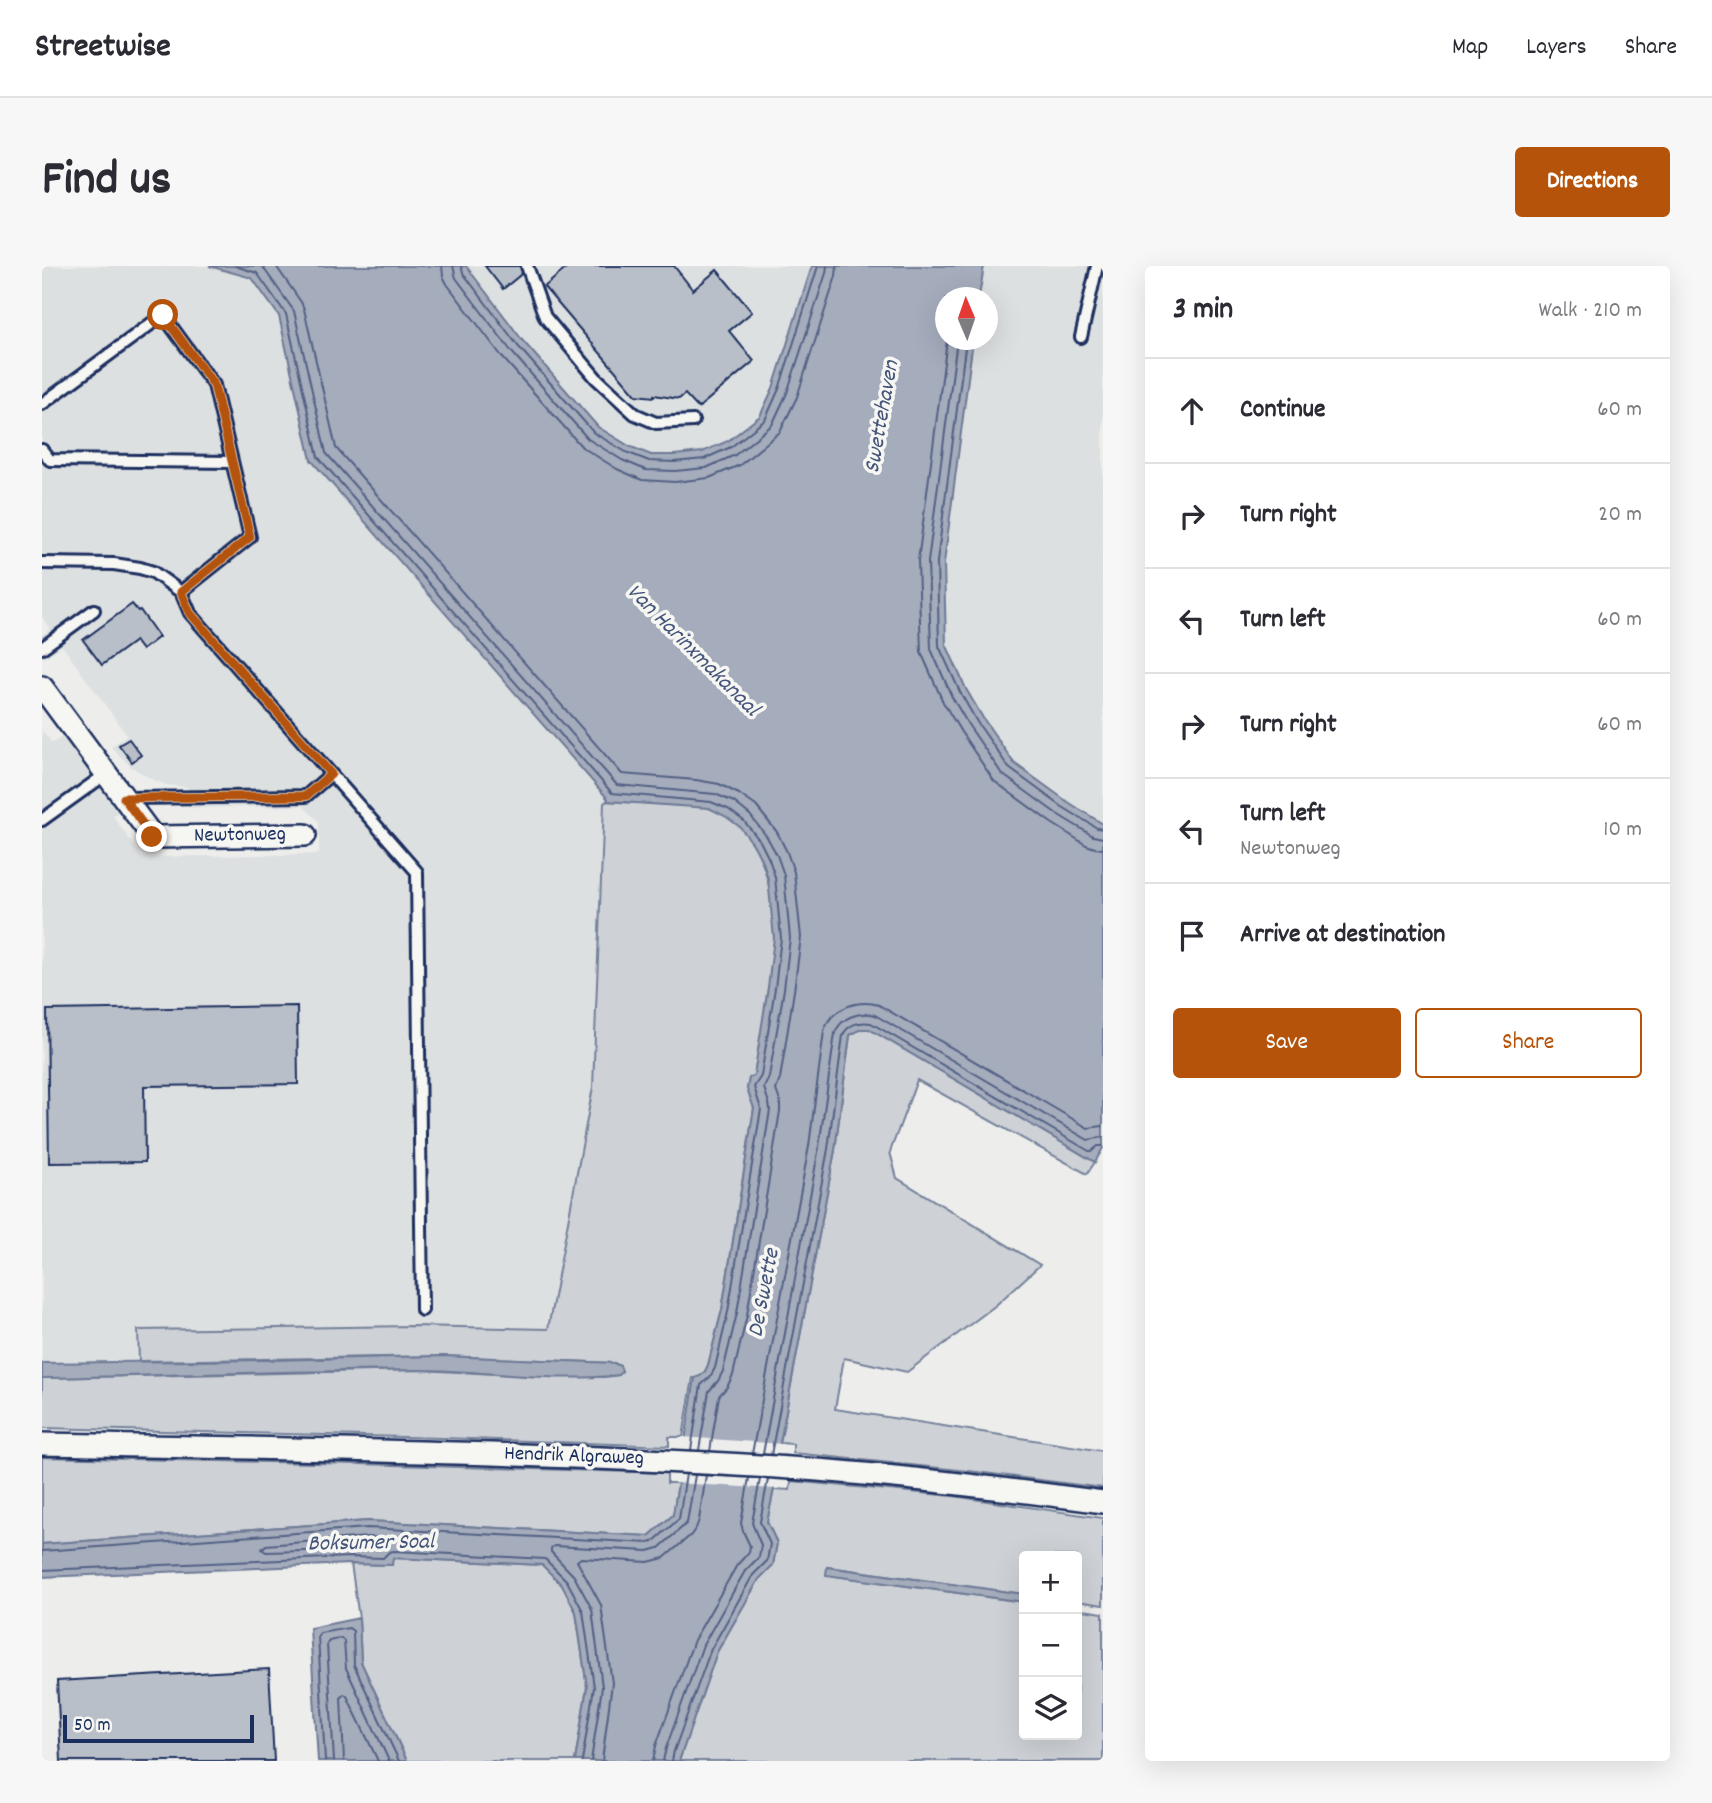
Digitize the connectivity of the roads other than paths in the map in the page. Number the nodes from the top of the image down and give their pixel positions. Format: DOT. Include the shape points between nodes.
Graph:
graph roads {
  1 [pos="527,266"];
  2 [pos="1097,266"];
  3 [pos="1081,337"];
  4 [pos="42,404"];
  5 [pos="693,421"];
  6 [pos="42,450"];
  7 [pos="232,462"];
  8 [pos="42,563"];
  9 [pos="181,592"];
  10 [pos="94,610"];
  11 [pos="42,648"];
  12 [pos="42,687"];
  13 [pos="106,774"];
  14 [pos="331,774"];
  15 [pos="124,798"];
  16 [pos="42,820"];
  17 [pos="304,835"];
  18 [pos="422,1310"];
  19 [pos="42,1444"];
  20 [pos="1103,1502"];
  1 -- 5 [label="lane" via="545,317 596,378 635,414 656,423"];
  2 -- 3 [label="lane"];
  4 -- 7 [label="lane" via="163,315 214,385"];
  6 -- 7 [label="lane" via="50,460"];
  7 -- 9 [label="lane" via="250,537"];
  8 -- 9 [label="lane" via="129,565 153,572"];
  9 -- 14 [label="lane" via="190,613"];
  10 -- 11 [label="lane"];
  12 -- 13 [label="street, Newtonweg"];
  13 -- 15 [label="street, Newtonweg"];
  13 -- 16 [label="lane"];
  14 -- 15 [label="lane" via="306,796"];
  14 -- 18 [label="lane" via="417,873"];
  15 -- 17 [label="street, Newtonweg" via="152,837"];
  19 -- 20 [label="street, Hendrik Algraweg" via="668,1461 960,1483"];
}
